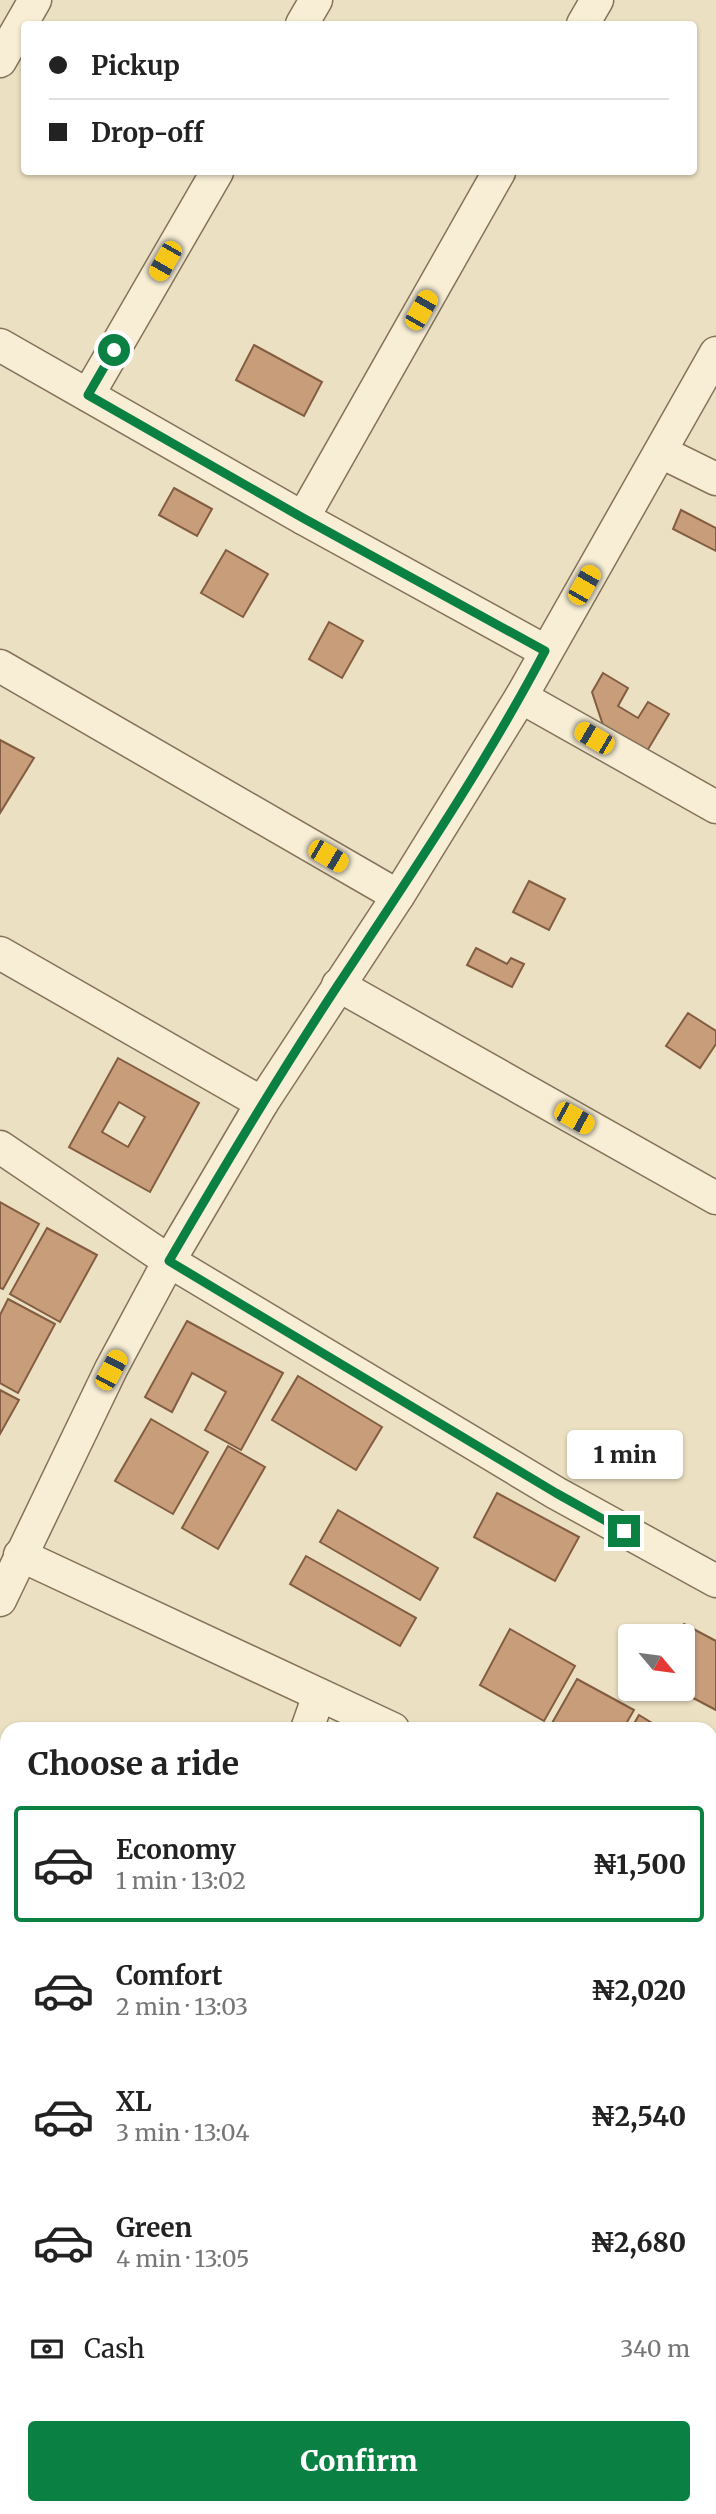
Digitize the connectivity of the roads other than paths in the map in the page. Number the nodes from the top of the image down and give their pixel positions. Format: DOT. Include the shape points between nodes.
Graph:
graph roads {
  1 [pos="35,0"];
  2 [pos="316,0"];
  3 [pos="597,0"];
  4 [pos="23,21"];
  5 [pos="304,21"];
  6 [pos="585,21"];
  7 [pos="21,24"];
  8 [pos="0,61"];
  9 [pos="215,175"];
  10 [pos="497,175"];
  11 [pos="0,345"];
  12 [pos="716,353"];
  13 [pos="88,395"];
  14 [pos="661,452"];
  15 [pos="716,478"];
  16 [pos="303,518"];
  17 [pos="545,651"];
  18 [pos="0,666"];
  19 [pos="521,697"];
  20 [pos="716,807"];
  21 [pos="398,896"];
  22 [pos="0,953"];
  23 [pos="338,985"];
  24 [pos="262,1103"];
  25 [pos="0,1147"];
  26 [pos="716,1198"];
  27 [pos="169,1261"];
  28 [pos="20,1555"];
  29 [pos="716,1581"];
  30 [pos="0,1601"];
  31 [pos="319,1695"];
  32 [pos="309,1722"];
  33 [pos="378,1722"];
  1 -- 4 [label="street"];
  2 -- 5 [label="street"];
  3 -- 6 [label="street"];
  7 -- 8 [label="street"];
  9 -- 13 [label="street"];
  10 -- 16 [label="street"];
  11 -- 13 [label="street"];
  12 -- 14 [label="street"];
  13 -- 16 [label="street"];
  14 -- 15 [label="street"];
  14 -- 17 [label="street"];
  16 -- 17 [label="street"];
  17 -- 19 [label="street"];
  18 -- 21 [label="street"];
  19 -- 20 [label="street"];
  19 -- 21 [label="street"];
  21 -- 23 [label="street"];
  22 -- 24 [label="street"];
  23 -- 24 [label="street"];
  23 -- 26 [label="street"];
  24 -- 27 [label="street"];
  25 -- 27 [label="street"];
  27 -- 28 [label="street"];
  27 -- 29 [label="street" via="556,1493"];
  28 -- 30 [label="street"];
  28 -- 31 [label="street"];
  31 -- 32 [label="street"];
  31 -- 33 [label="street"];
}
